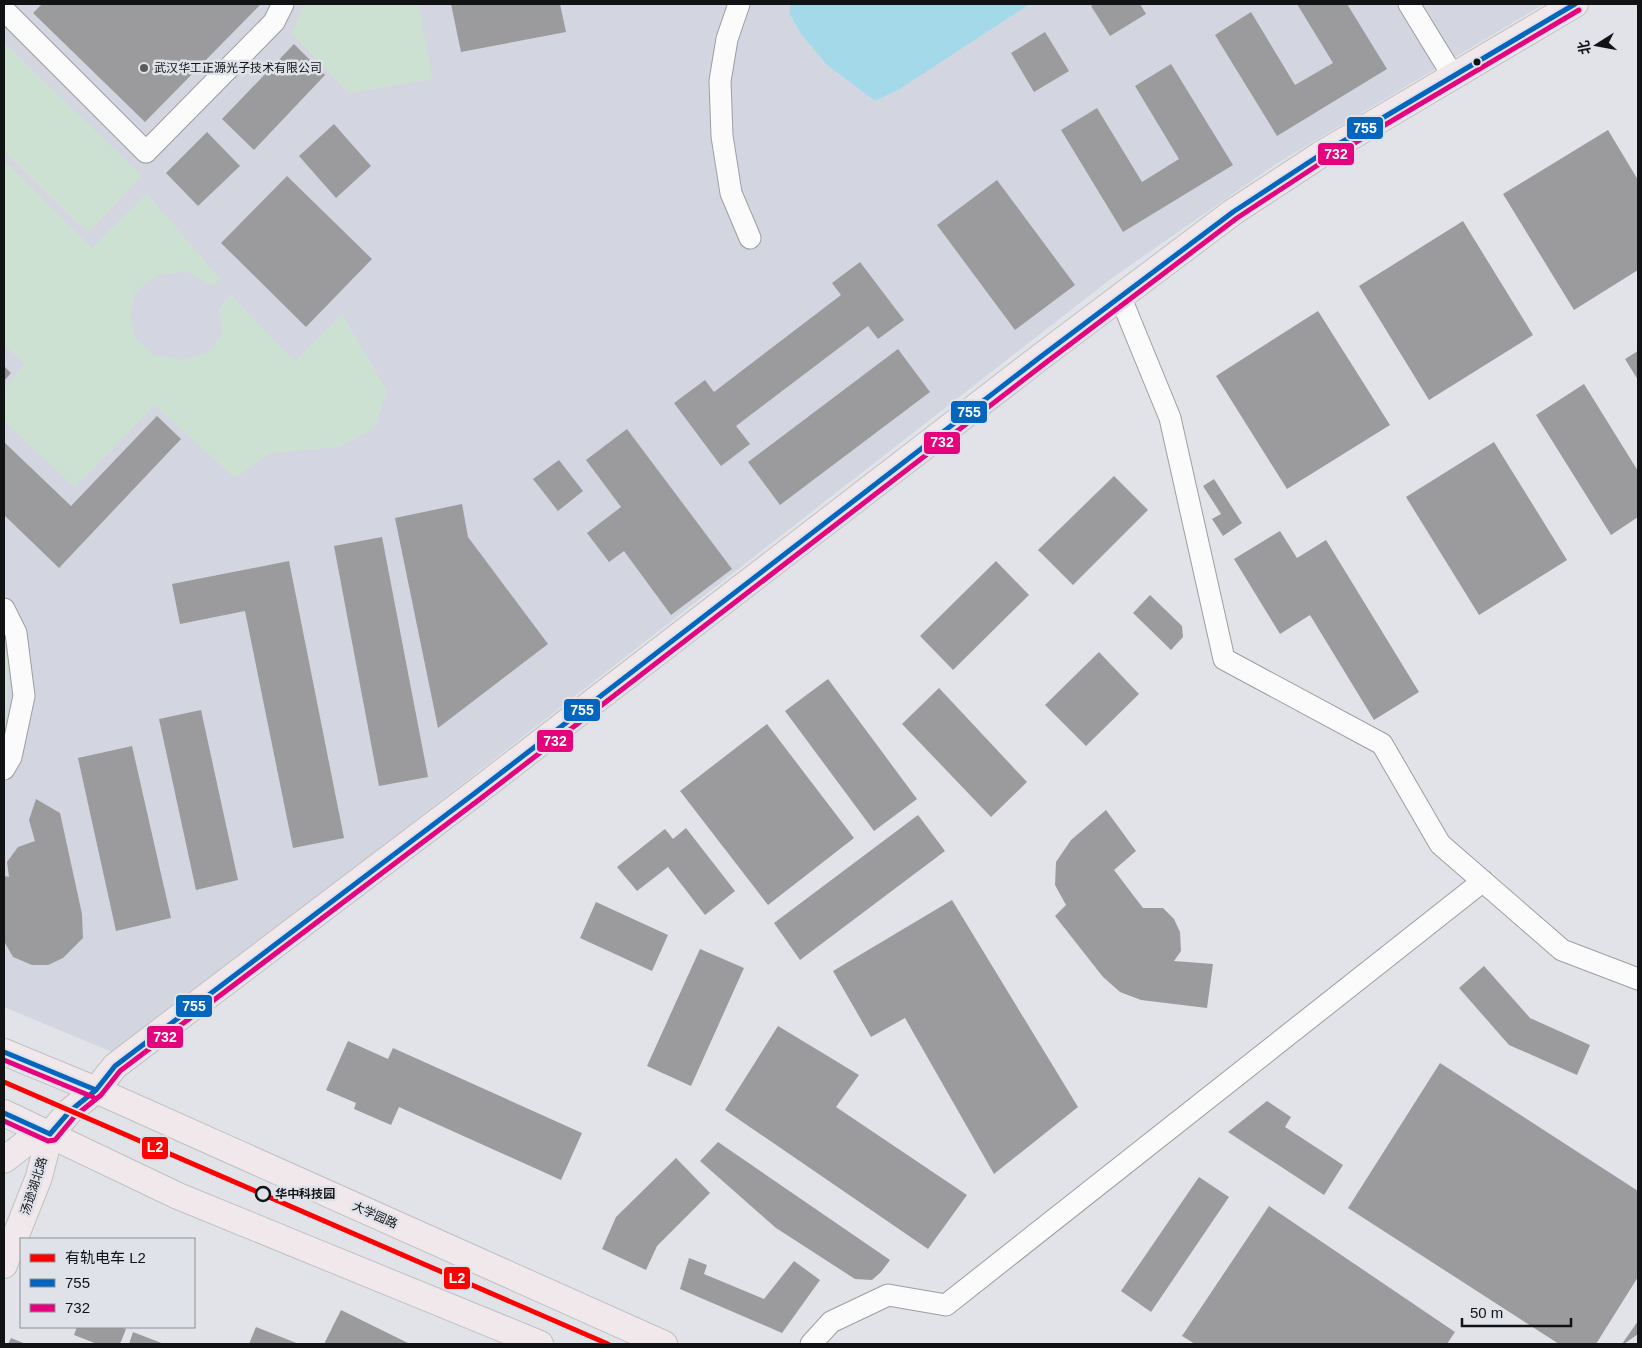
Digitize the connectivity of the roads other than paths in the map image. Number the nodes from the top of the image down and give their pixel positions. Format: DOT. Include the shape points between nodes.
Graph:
graph roads {
  1 [pos="283,4"];
  2 [pos="739,4"];
  3 [pos="1409,4"];
  4 [pos="1575,4"];
  5 [pos="4,10"];
  6 [pos="1453,76"];
  7 [pos="750,238"];
  8 [pos="1120,296"];
  9 [pos="4,609"];
  10 [pos="4,769"];
  11 [pos="1483,881"];
  12 [pos="1638,978"];
  13 [pos="4,1052"];
  14 [pos="96,1090"];
  15 [pos="4,1113"];
  16 [pos="50,1134"];
  17 [pos="4,1160"];
  18 [pos="4,1265"];
  19 [pos="540,1344"];
  20 [pos="664,1344"];
  21 [pos="811,1344"];
  1 -- 5 [label="street" via="274,22 146,152"];
  2 -- 7 [label="street" via="726,39 720,81 722,136 731,193"];
  3 -- 6 [label="street"];
  4 -- 6 [label="main road, 汤逊湖北路"];
  6 -- 8 [label="main road, 汤逊湖北路" via="1320,155 1233,212"];
  8 -- 11 [label="street" via="1170,418 1224,658 1382,744 1440,844"];
  8 -- 14 [label="main road, 汤逊湖北路" via="115,1066"];
  9 -- 10 [label="street" via="16,633 24,696 11,757"];
  11 -- 12 [label="street" via="1562,950"];
  11 -- 21 [label="street" via="946,1305 888,1295 831,1322"];
  13 -- 14 [label="main road, 大学园路"];
  14 -- 16 [label="main road, 汤逊湖北路" via="70,1111"];
  14 -- 20 [label="main road, 大学园路"];
  15 -- 16 [label="main road"];
  16 -- 17 [label="main road, 汤逊湖北路" via="30,1140"];
  16 -- 18 [label="main road, 汤逊湖北路" via="40,1177"];
  16 -- 19 [label="main road" via="178,1196"];
}
